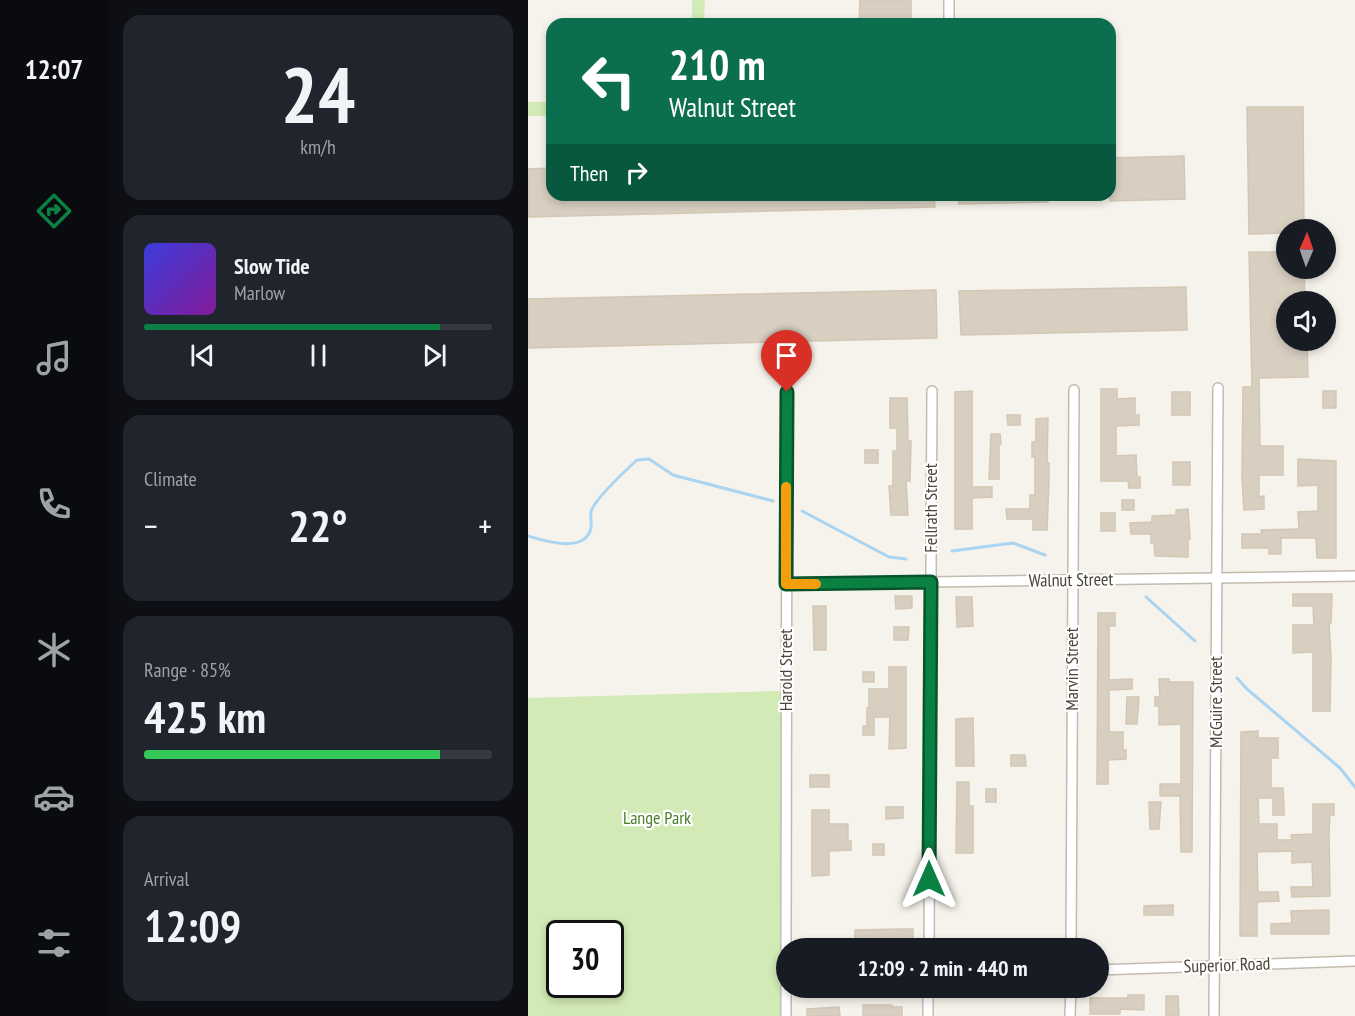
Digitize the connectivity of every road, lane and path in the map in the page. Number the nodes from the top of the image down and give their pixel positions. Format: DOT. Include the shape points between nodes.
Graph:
graph roads {
  1 [pos="949,0"];
  2 [pos="949,18"];
  3 [pos="1218,388"];
  4 [pos="1074,390"];
  5 [pos="932,391"];
  6 [pos="787,392"];
  7 [pos="1355,576"];
  8 [pos="1216,578"];
  9 [pos="1073,580"];
  10 [pos="931,582"];
  11 [pos="786,584"];
  12 [pos="786,938"];
  13 [pos="929,938"];
  14 [pos="1071,938"];
  15 [pos="1355,961"];
  16 [pos="1214,966"];
  17 [pos="1109,969"];
  18 [pos="786,998"];
  19 [pos="928,998"];
  20 [pos="1071,998"];
  21 [pos="786,1016"];
  22 [pos="928,1016"];
  23 [pos="1070,1016"];
  24 [pos="1214,1016"];
  1 -- 2 [label="street"];
  3 -- 8 [label="street, McGuire Street"];
  4 -- 9 [label="street, Marvin Street"];
  5 -- 10 [label="street, Fellrath Street"];
  6 -- 11 [label="street, Harold Street"];
  7 -- 8 [label="street, Walnut Street"];
  8 -- 9 [label="street, Walnut Street"];
  8 -- 16 [label="street, McGuire Street"];
  9 -- 10 [label="street, Walnut Street"];
  9 -- 14 [label="street, Marvin Street"];
  10 -- 11 [label="street, Walnut Street"];
  10 -- 13 [label="street, Fellrath Street"];
  11 -- 12 [label="street, Harold Street"];
  15 -- 16 [label="street, Superior Road"];
  16 -- 17 [label="street, Superior Road"];
  16 -- 24 [label="street, McGuire Street"];
  18 -- 21 [label="street"];
  19 -- 22 [label="street"];
  20 -- 23 [label="street"];
}
